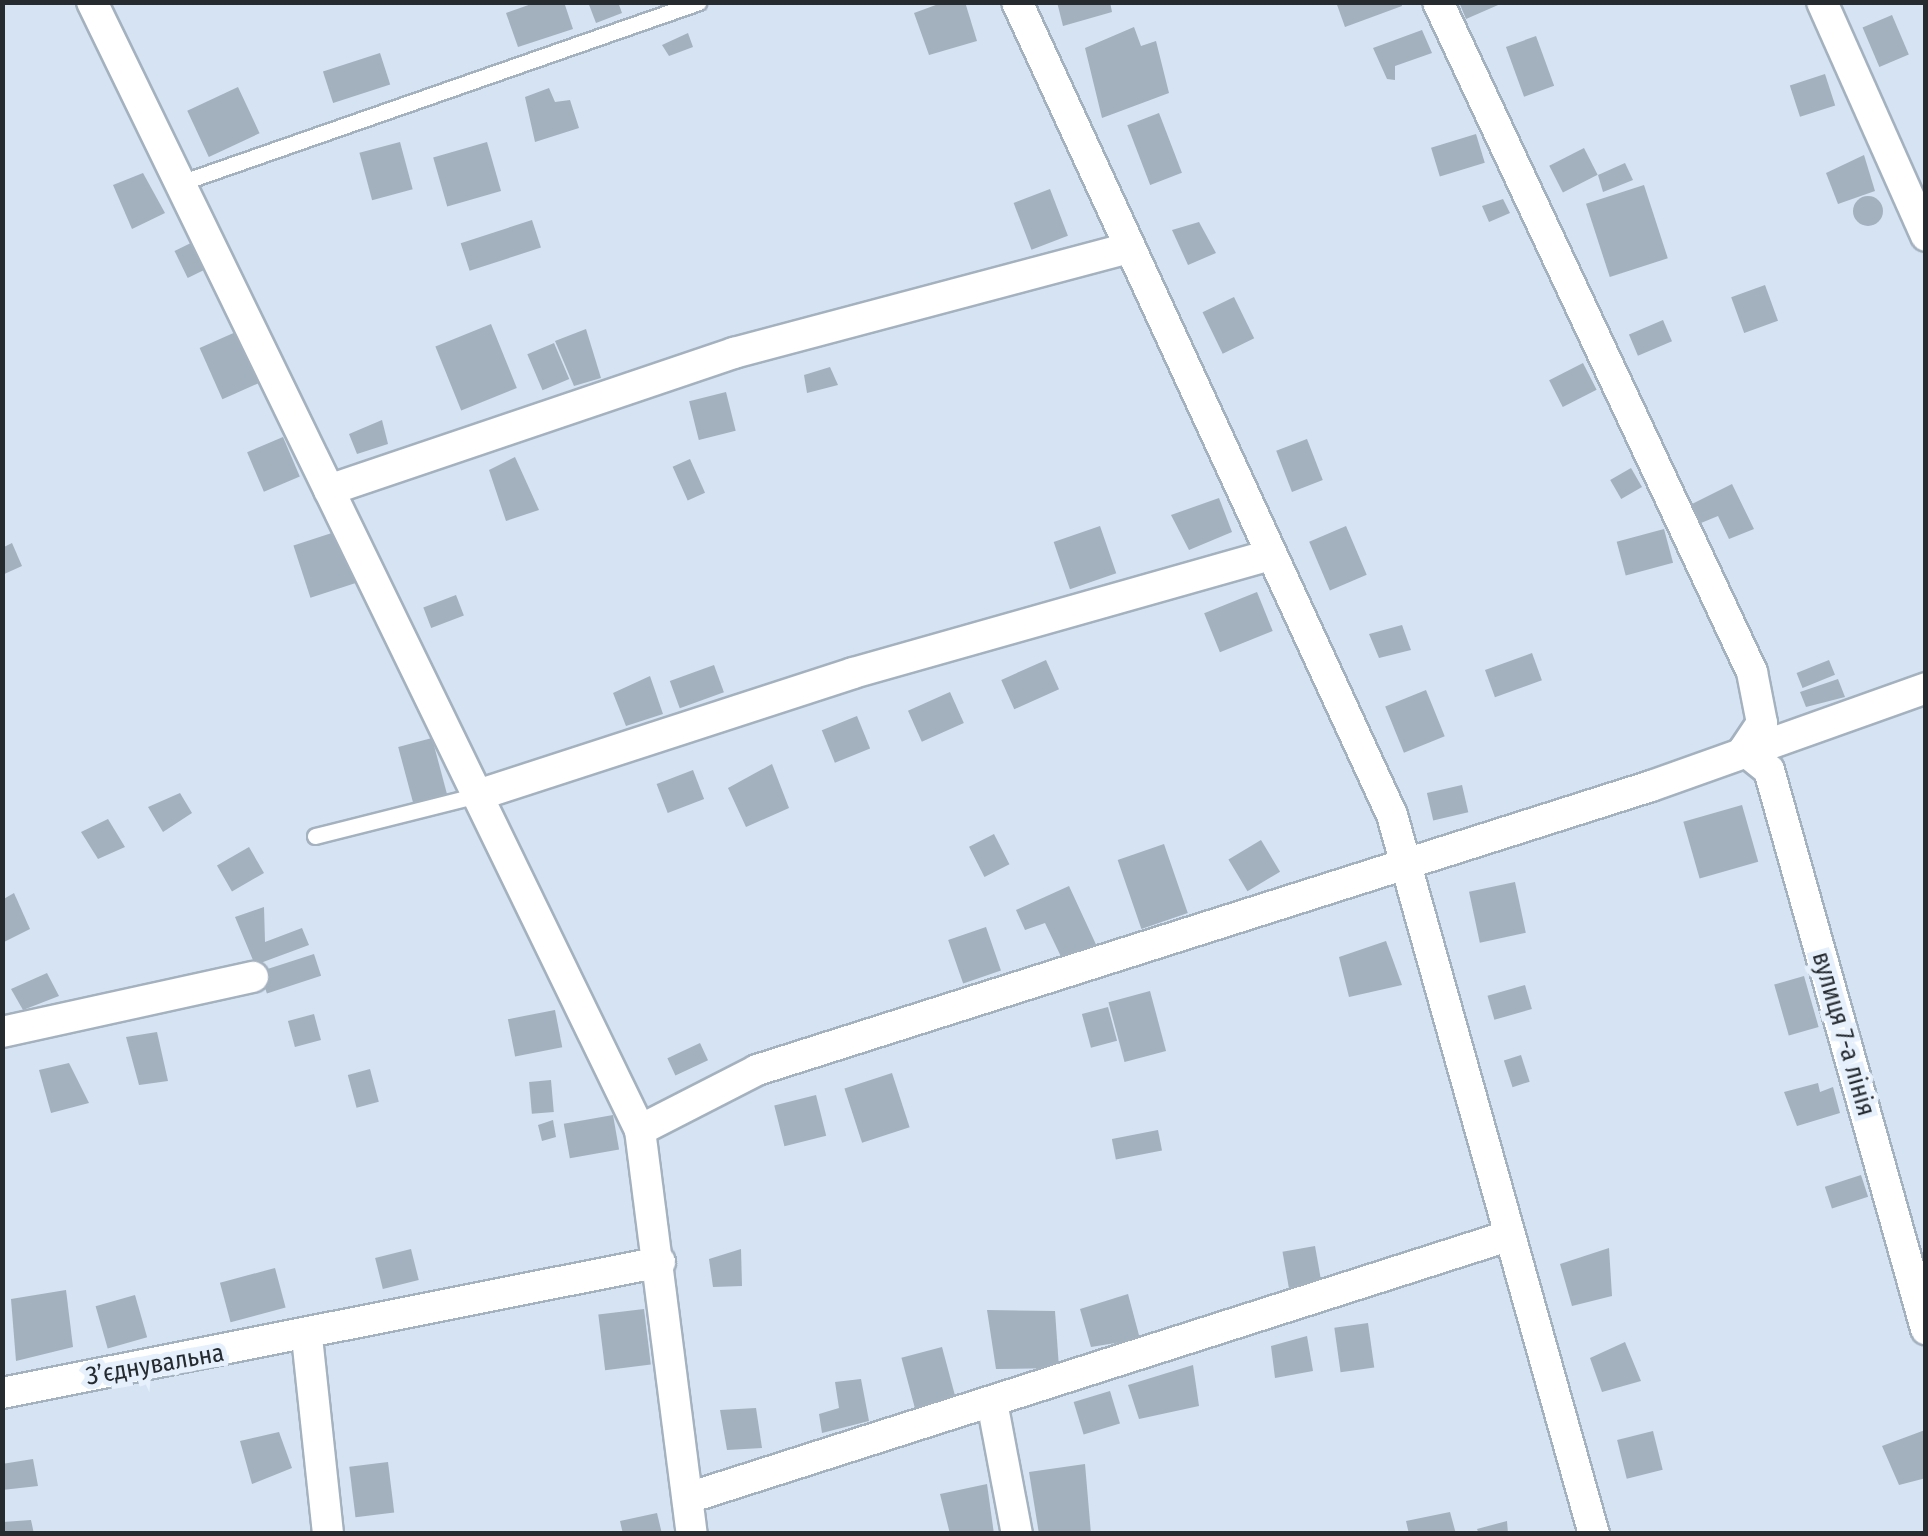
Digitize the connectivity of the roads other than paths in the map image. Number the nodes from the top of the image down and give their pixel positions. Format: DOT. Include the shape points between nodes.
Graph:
graph roads {
  1 [pos="92,2"];
  2 [pos="699,2"];
  3 [pos="1017,2"];
  4 [pos="1438,2"];
  5 [pos="1822,2"];
  6 [pos="182,182"];
  7 [pos="1926,236"];
  8 [pos="1129,248"];
  9 [pos="328,490"];
  10 [pos="1271,555"];
  11 [pos="1926,688"];
  12 [pos="1744,750"];
  13 [pos="478,795"];
  14 [pos="315,836"];
  15 [pos="1407,862"];
  16 [pos="253,978"];
  17 [pos="2,1032"];
  18 [pos="640,1130"];
  19 [pos="1508,1236"];
  20 [pos="660,1262"];
  21 [pos="1926,1329"];
  22 [pos="307,1337"];
  23 [pos="2,1393"];
  24 [pos="992,1402"];
  25 [pos="688,1498"];
  26 [pos="328,1534"];
  27 [pos="692,1534"];
  28 [pos="1017,1534"];
  29 [pos="1594,1534"];
  1 -- 6 [label="street"];
  2 -- 6 [label="lane" via="479,72"];
  3 -- 8 [label="street"];
  4 -- 12 [label="street" via="1752,672 1762,723"];
  5 -- 7 [label="street"];
  6 -- 9 [label="street"];
  8 -- 9 [label="street" via="734,353"];
  8 -- 10 [label="street"];
  9 -- 13 [label="street"];
  10 -- 13 [label="street" via="852,673"];
  10 -- 15 [label="street"];
  11 -- 12 [label="street"];
  12 -- 15 [label="street"];
  12 -- 21 [label="street, вулиця 7-а лінія" via="1769,770"];
  13 -- 14 [label="lane"];
  13 -- 18 [label="street"];
  15 -- 18 [label="street" via="757,1070"];
  15 -- 19 [label="street"];
  16 -- 17 [label="street"];
  18 -- 20 [label="street"];
  19 -- 24 [label="street"];
  19 -- 29 [label="street"];
  20 -- 22 [label="street, Зʼєднувальна"];
  20 -- 25 [label="street"];
  22 -- 23 [label="street, Зʼєднувальна"];
  22 -- 26 [label="street"];
  24 -- 25 [label="street"];
  24 -- 28 [label="street"];
  25 -- 27 [label="street"];
}
